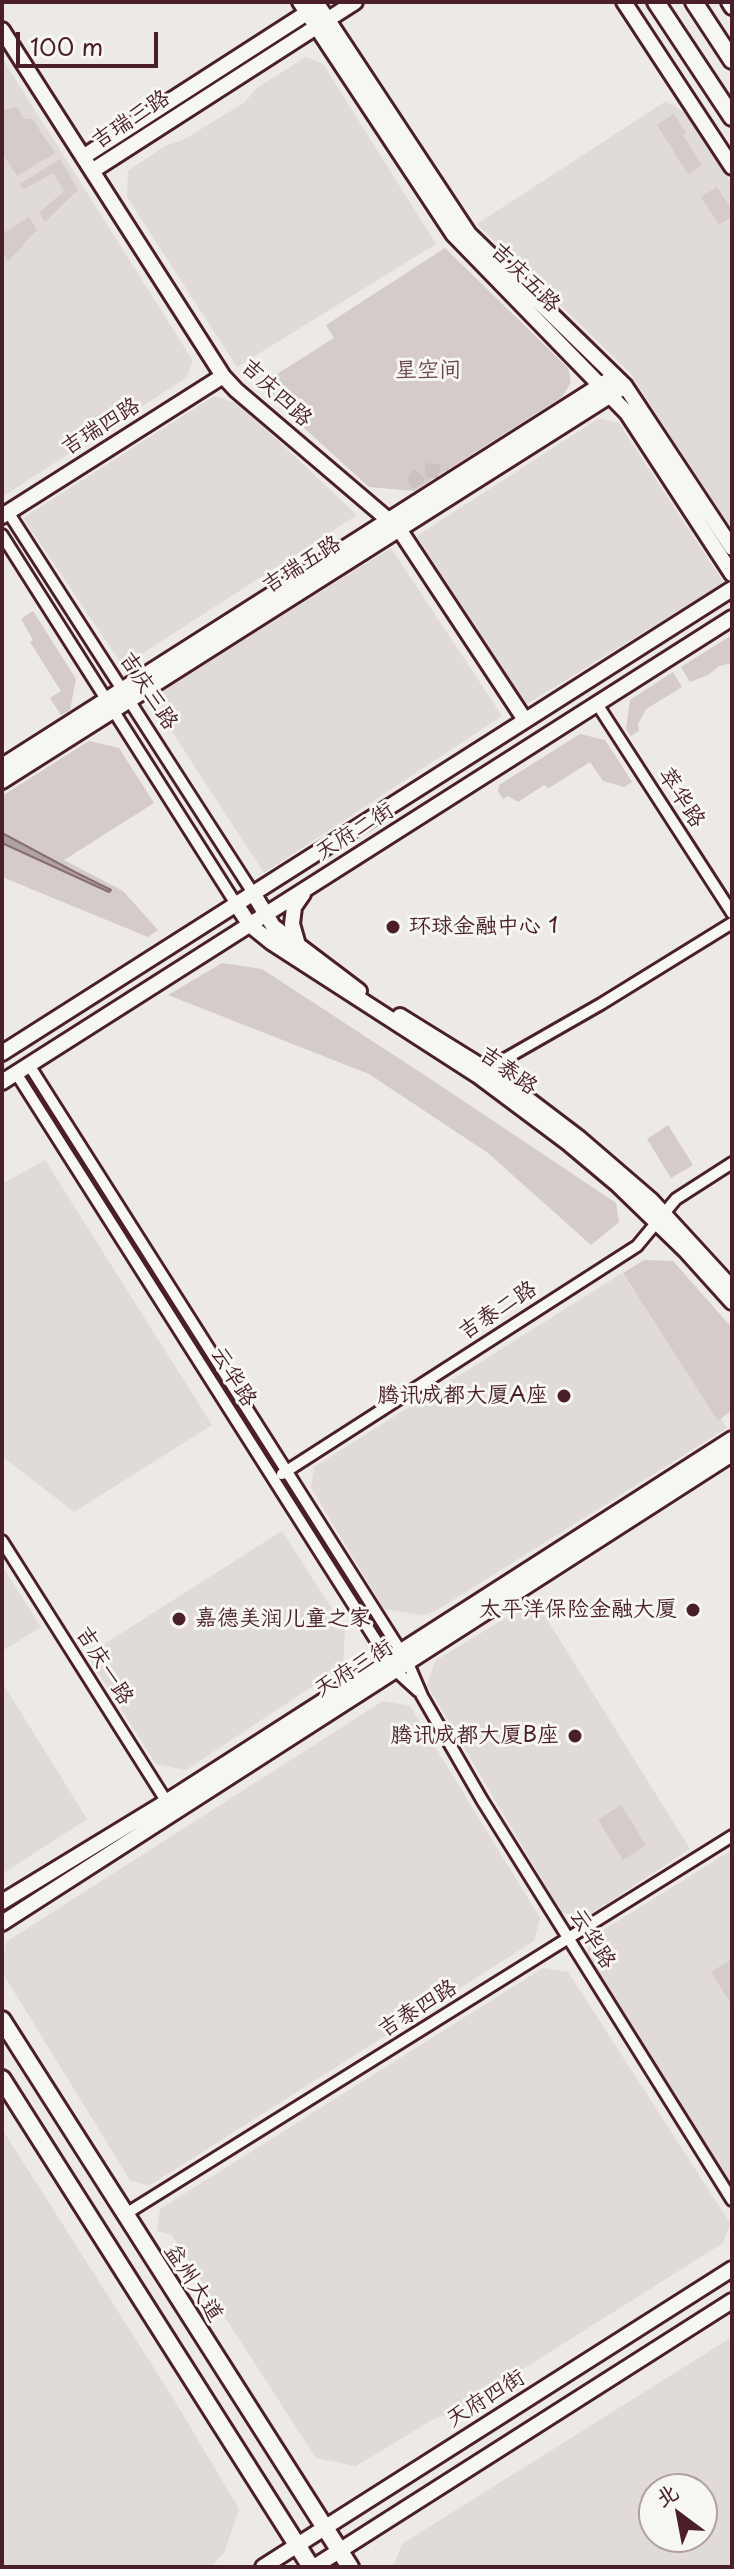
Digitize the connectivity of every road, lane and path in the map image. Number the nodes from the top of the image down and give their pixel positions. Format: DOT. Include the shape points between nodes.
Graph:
graph roads {
  1 [pos="355,2"];
  2 [pos="624,2"];
  3 [pos="656,2"];
  4 [pos="694,2"];
  5 [pos="313,5"];
  6 [pos="322,23"];
  7 [pos="2,30"];
  8 [pos="732,60"];
  9 [pos="732,117"];
  10 [pos="83,157"];
  11 [pos="732,167"];
  12 [pos="92,171"];
  13 [pos="223,376"];
  14 [pos="620,381"];
  15 [pos="606,390"];
  16 [pos="5,514"];
  17 [pos="394,525"];
  18 [pos="2,535"];
  19 [pos="732,548"];
  20 [pos="732,574"];
  21 [pos="732,589"];
  22 [pos="732,618"];
  23 [pos="126,695"];
  24 [pos="597,704"];
  25 [pos="109,706"];
  26 [pos="525,720"];
  27 [pos="2,766"];
  28 [pos="2,781"];
  29 [pos="320,880"];
  30 [pos="253,893"];
  31 [pos="236,904"];
  32 [pos="732,913"];
  33 [pos="265,915"];
  34 [pos="732,923"];
  35 [pos="250,925"];
  36 [pos="298,945"];
  37 [pos="2,1053"];
  38 [pos="29,1065"];
  39 [pos="482,1072"];
  40 [pos="16,1073"];
  41 [pos="2,1082"];
  42 [pos="732,1163"];
  43 [pos="660,1218"];
  44 [pos="732,1288"];
  45 [pos="732,1302"];
  46 [pos="732,1439"];
  47 [pos="732,1454"];
  48 [pos="286,1471"];
  49 [pos="274,1479"];
  50 [pos="2,1541"];
  51 [pos="398,1660"];
  52 [pos="169,1807"];
  53 [pos="732,1836"];
  54 [pos="2,1902"];
  55 [pos="2,1923"];
  56 [pos="568,1939"];
  57 [pos="2,2020"];
  58 [pos="2,2079"];
  59 [pos="732,2200"];
  60 [pos="124,2215"];
  61 [pos="732,2269"];
  62 [pos="732,2301"];
  63 [pos="324,2528"];
  64 [pos="297,2545"];
  65 [pos="340,2551"];
  66 [pos="263,2567"];
  67 [pos="313,2567"];
  68 [pos="350,2567"];
  1 -- 6 [label="street, 吉瑞三路"];
  2 -- 11 [label="street"];
  3 -- 9 [label="main road"];
  4 -- 8 [label="main road"];
  5 -- 6 [label="street, 吉庆五路"];
  5 -- 10 [label="street, 吉瑞三路"];
  6 -- 12 [label="street, 吉瑞三路"];
  6 -- 14 [label="street, 吉庆五路" via="469,234"];
  6 -- 15 [label="street, 吉庆五路" via="453,234"];
  7 -- 10 [label="street, 吉庆四路"];
  10 -- 12 [label="street, 吉庆四路"];
  12 -- 13 [label="street, 吉庆四路"];
  13 -- 16 [label="street, 吉瑞四路"];
  13 -- 17 [label="street, 吉庆四路"];
  14 -- 15 [label="street, 吉瑞五路"];
  14 -- 19 [label="street, 吉庆五路"];
  15 -- 17 [label="street, 吉瑞五路"];
  15 -- 17 [label="street, 吉瑞五路" via="449,477"];
  15 -- 20 [label="street, 吉庆五路" via="627,413"];
  16 -- 23 [label="street, 吉庆三路"];
  17 -- 23 [label="street, 吉瑞五路"];
  17 -- 26 [label="street, 吉庆四路"];
  18 -- 25 [label="street, 吉庆三路"];
  21 -- 26 [label="street, 天府二街"];
  22 -- 24 [label="street, 天府二街"];
  23 -- 25 [label="street, 吉瑞五路"];
  23 -- 30 [label="street, 吉庆三路"];
  24 -- 29 [label="street, 天府二街"];
  24 -- 32 [label="street, 萃华路"];
  25 -- 27 [label="street, 吉瑞五路"];
  25 -- 28 [label="street, 吉瑞五路"];
  25 -- 31 [label="street, 吉庆三路"];
  26 -- 30 [label="street, 天府二街"];
  29 -- 33 [label="street, 天府二街"];
  29 -- 36 [label="street" via="294,907"];
  30 -- 31 [label="street, 天府二街"];
  30 -- 33 [label="street, 吉泰路"];
  31 -- 35 [label="street, 吉泰路"];
  31 -- 37 [label="street, 天府二街"];
  33 -- 35 [label="street, 天府二街"];
  33 -- 36 [label="street, 吉泰路"];
  34 -- 39 [label="street"];
  35 -- 38 [label="street, 天府二街"];
  35 -- 39 [label="street, 吉泰路" via="311,970"];
  36 -- 39 [label="street, 吉泰路"];
  38 -- 40 [label="street, 天府二街"];
  38 -- 48 [label="street, 云华路"];
  39 -- 43 [label="street, 吉泰路" via="579,1138"];
  40 -- 41 [label="street, 天府二街"];
  40 -- 49 [label="street, 云华路"];
  42 -- 43 [label="street, 吉泰二路" via="676,1199"];
  43 -- 44 [label="street, 吉泰路"];
  43 -- 45 [label="street, 吉泰路"];
  43 -- 48 [label="street, 吉泰二路" via="637,1246"];
  46 -- 51 [label="street, 天府三街"];
  47 -- 51 [label="street, 天府三街"];
  48 -- 49 [label="street, 吉泰二路"];
  48 -- 51 [label="street, 云华路"];
  49 -- 51 [label="street, 云华路"];
  50 -- 52 [label="street, 吉庆一路"];
  51 -- 52 [label="street, 天府三街"];
  51 -- 56 [label="street, 云华路"];
  52 -- 54 [label="street, 天府三街"];
  52 -- 55 [label="street, 天府三街"];
  53 -- 56 [label="street, 吉泰四路"];
  56 -- 59 [label="street, 云华路"];
  56 -- 60 [label="street, 吉泰四路"];
  57 -- 60 [label="main road, 益州大道"];
  58 -- 64 [label="main road"];
  60 -- 63 [label="main road, 益州大道"];
  61 -- 63 [label="street, 天府四街"];
  62 -- 65 [label="street"];
  63 -- 64 [label="street, 天府四街"];
  63 -- 65 [label="main road, 益州大道"];
  64 -- 66 [label="street, 天府四街"];
  64 -- 67 [label="main road"];
  65 -- 67 [label="street"];
  65 -- 68 [label="main road, 益州大道"];
}
